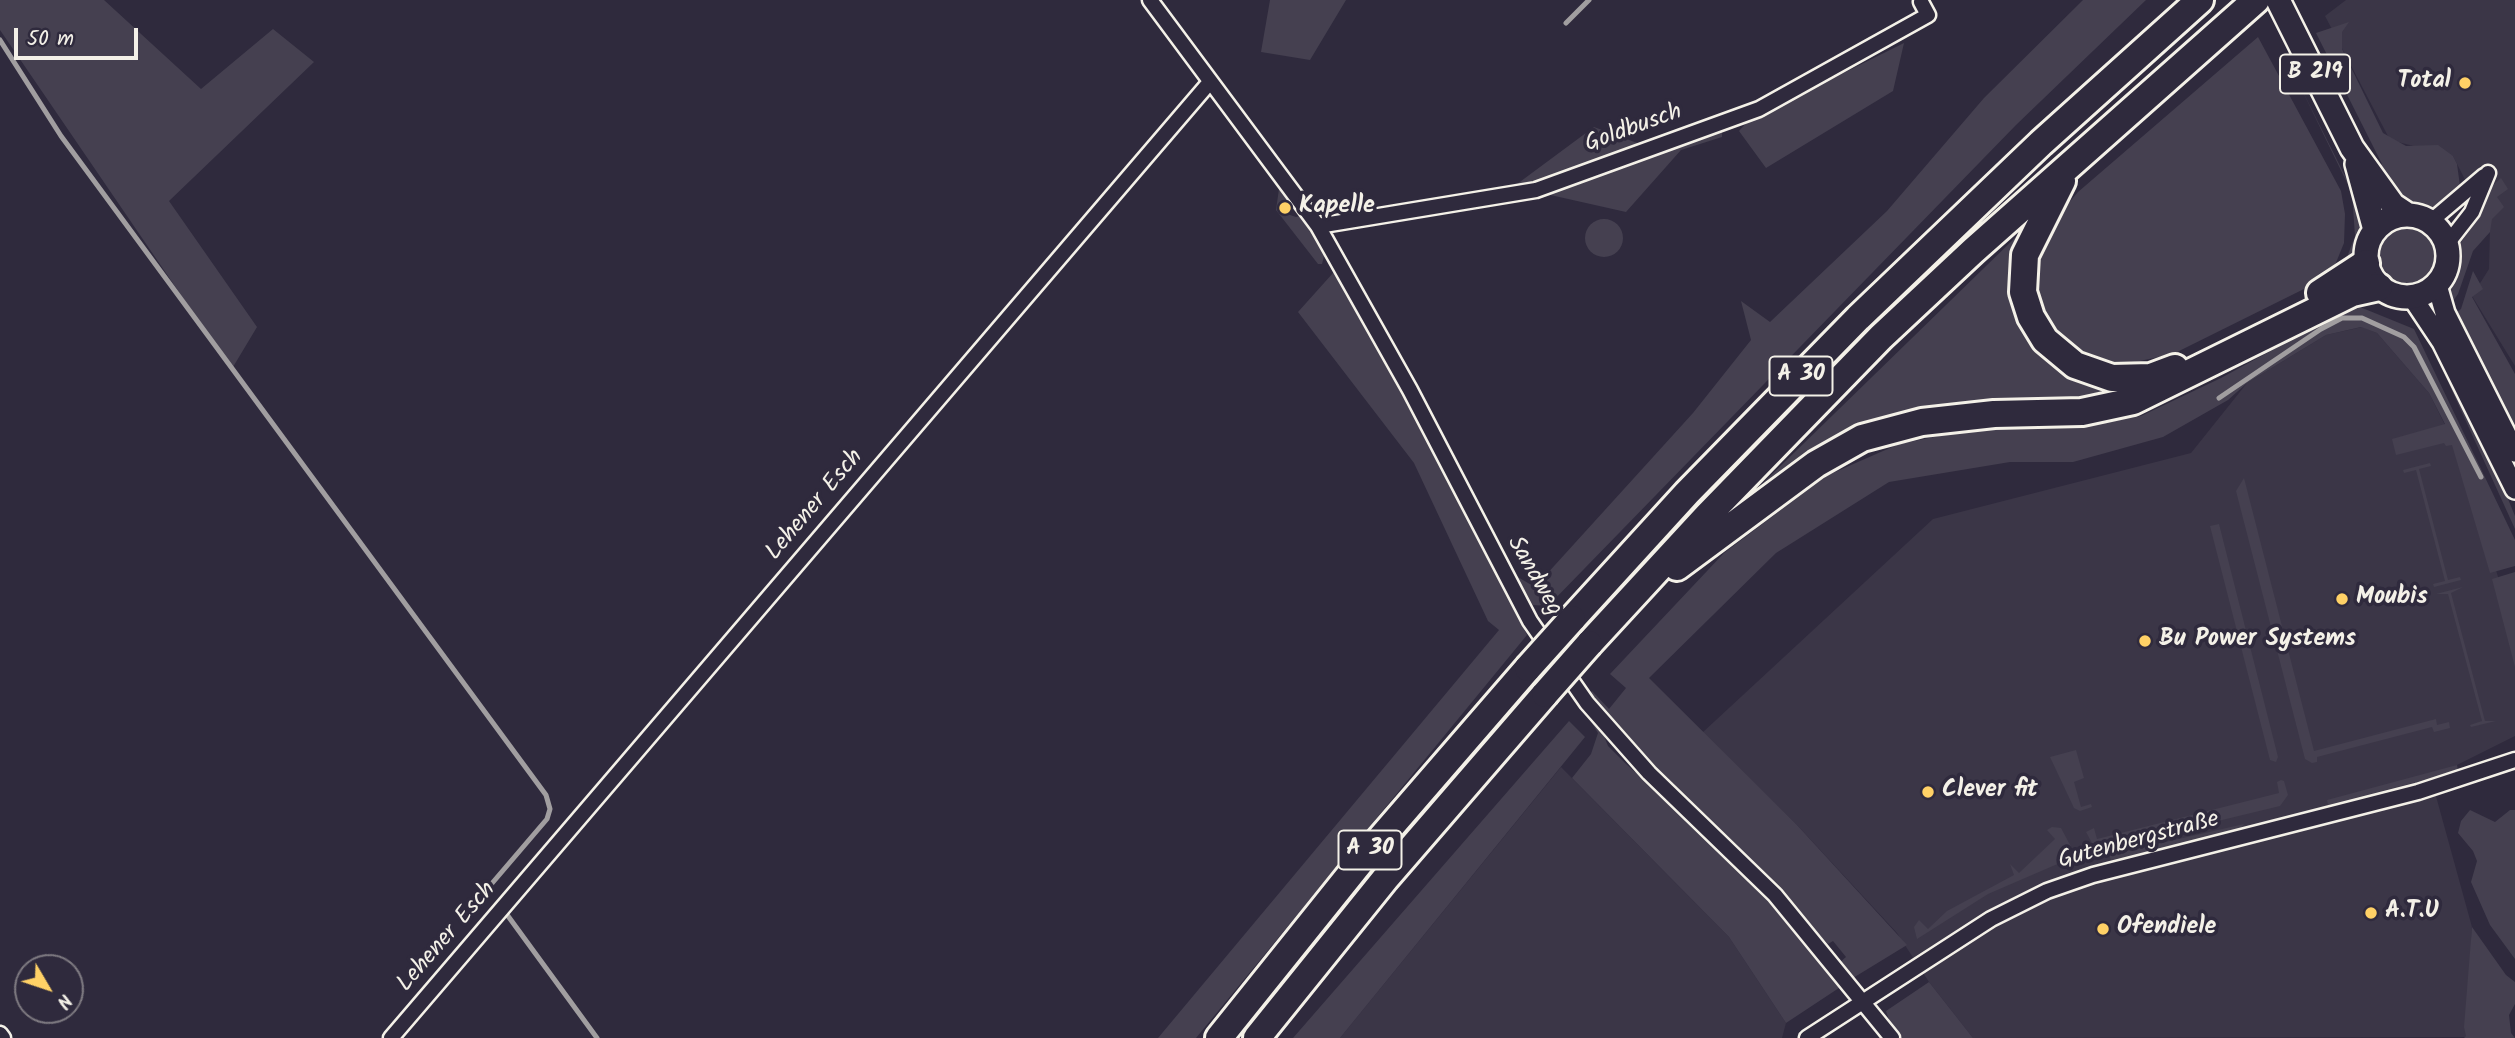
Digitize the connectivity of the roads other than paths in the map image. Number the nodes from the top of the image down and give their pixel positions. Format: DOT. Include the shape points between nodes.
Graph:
graph roads {
  1 [pos="1150,0"];
  2 [pos="2200,0"];
  3 [pos="2278,0"];
  4 [pos="1921,2"];
  5 [pos="2250,6"];
  6 [pos="1210,82"];
  7 [pos="2352,148"];
  8 [pos="2072,163"];
  9 [pos="2419,218"];
  10 [pos="1318,226"];
  11 [pos="2375,230"];
  12 [pos="2446,244"];
  13 [pos="2366,263"];
  14 [pos="2437,285"];
  15 [pos="2379,287"];
  16 [pos="2412,298"];
  17 [pos="2515,452"];
  18 [pos="2515,489"];
  19 [pos="1619,610"];
  20 [pos="2513,760"];
  21 [pos="1863,1001"];
  22 [pos="0,1034"];
  23 [pos="3,1038"];
  24 [pos="391,1038"];
  25 [pos="1219,1038"];
  26 [pos="1257,1038"];
  27 [pos="1807,1038"];
  28 [pos="1892,1038"];
  1 -- 6 [label="street"];
  2 -- 25 [label="highway, A 30, bridge" via="2041,143 1858,318 1687,493 1361,861"];
  3 -- 7 [label="main road, B 219"];
  4 -- 10 [label="street, Goldbusch" via="1928,15 1759,109 1536,190"];
  5 -- 8 [label="highway, A 30"];
  6 -- 10 [label="street, Sandweg"];
  6 -- 24 [label="street, Lehener Esch"];
  7 -- 9 [label="main road, B 219" via="2393,205"];
  7 -- 11 [label="main road, B 219"];
  8 -- 13 [label="highway" via="2025,256 2023,292 2045,340 2075,365 2112,378 2151,377 2188,364 2289,311"];
  8 -- 19 [label="highway, A 30" via="1881,337"];
  9 -- 11 [label="main road" via="2385,222"];
  9 -- 12 [label="main road"];
  9 -- 12 [label="street" via="2488,173 2472,212"];
  10 -- 21 [label="street, Sandweg" via="1410,390 1530,621 1572,682 1649,773 1775,895"];
  11 -- 13 [label="main road"];
  12 -- 14 [label="main road" via="2448,265"];
  13 -- 15 [label="main road"];
  14 -- 16 [label="main road"];
  14 -- 17 [label="main road" via="2445,313"];
  15 -- 16 [label="main road"];
  15 -- 19 [label="highway" via="2352,293 2133,401 2082,412 1922,422 1863,438 1816,464"];
  16 -- 18 [label="main road" via="2442,342"];
  19 -- 26 [label="highway, A 30, bridge" via="1385,879"];
  20 -- 21 [label="street, Gutenbergstraße" via="2418,792 2093,875 2047,891 1990,919"];
  21 -- 27 [label="street, Gutenbergstraße"];
  21 -- 28 [label="street, Sandweg"];
  22 -- 23 [label="street"];
}
